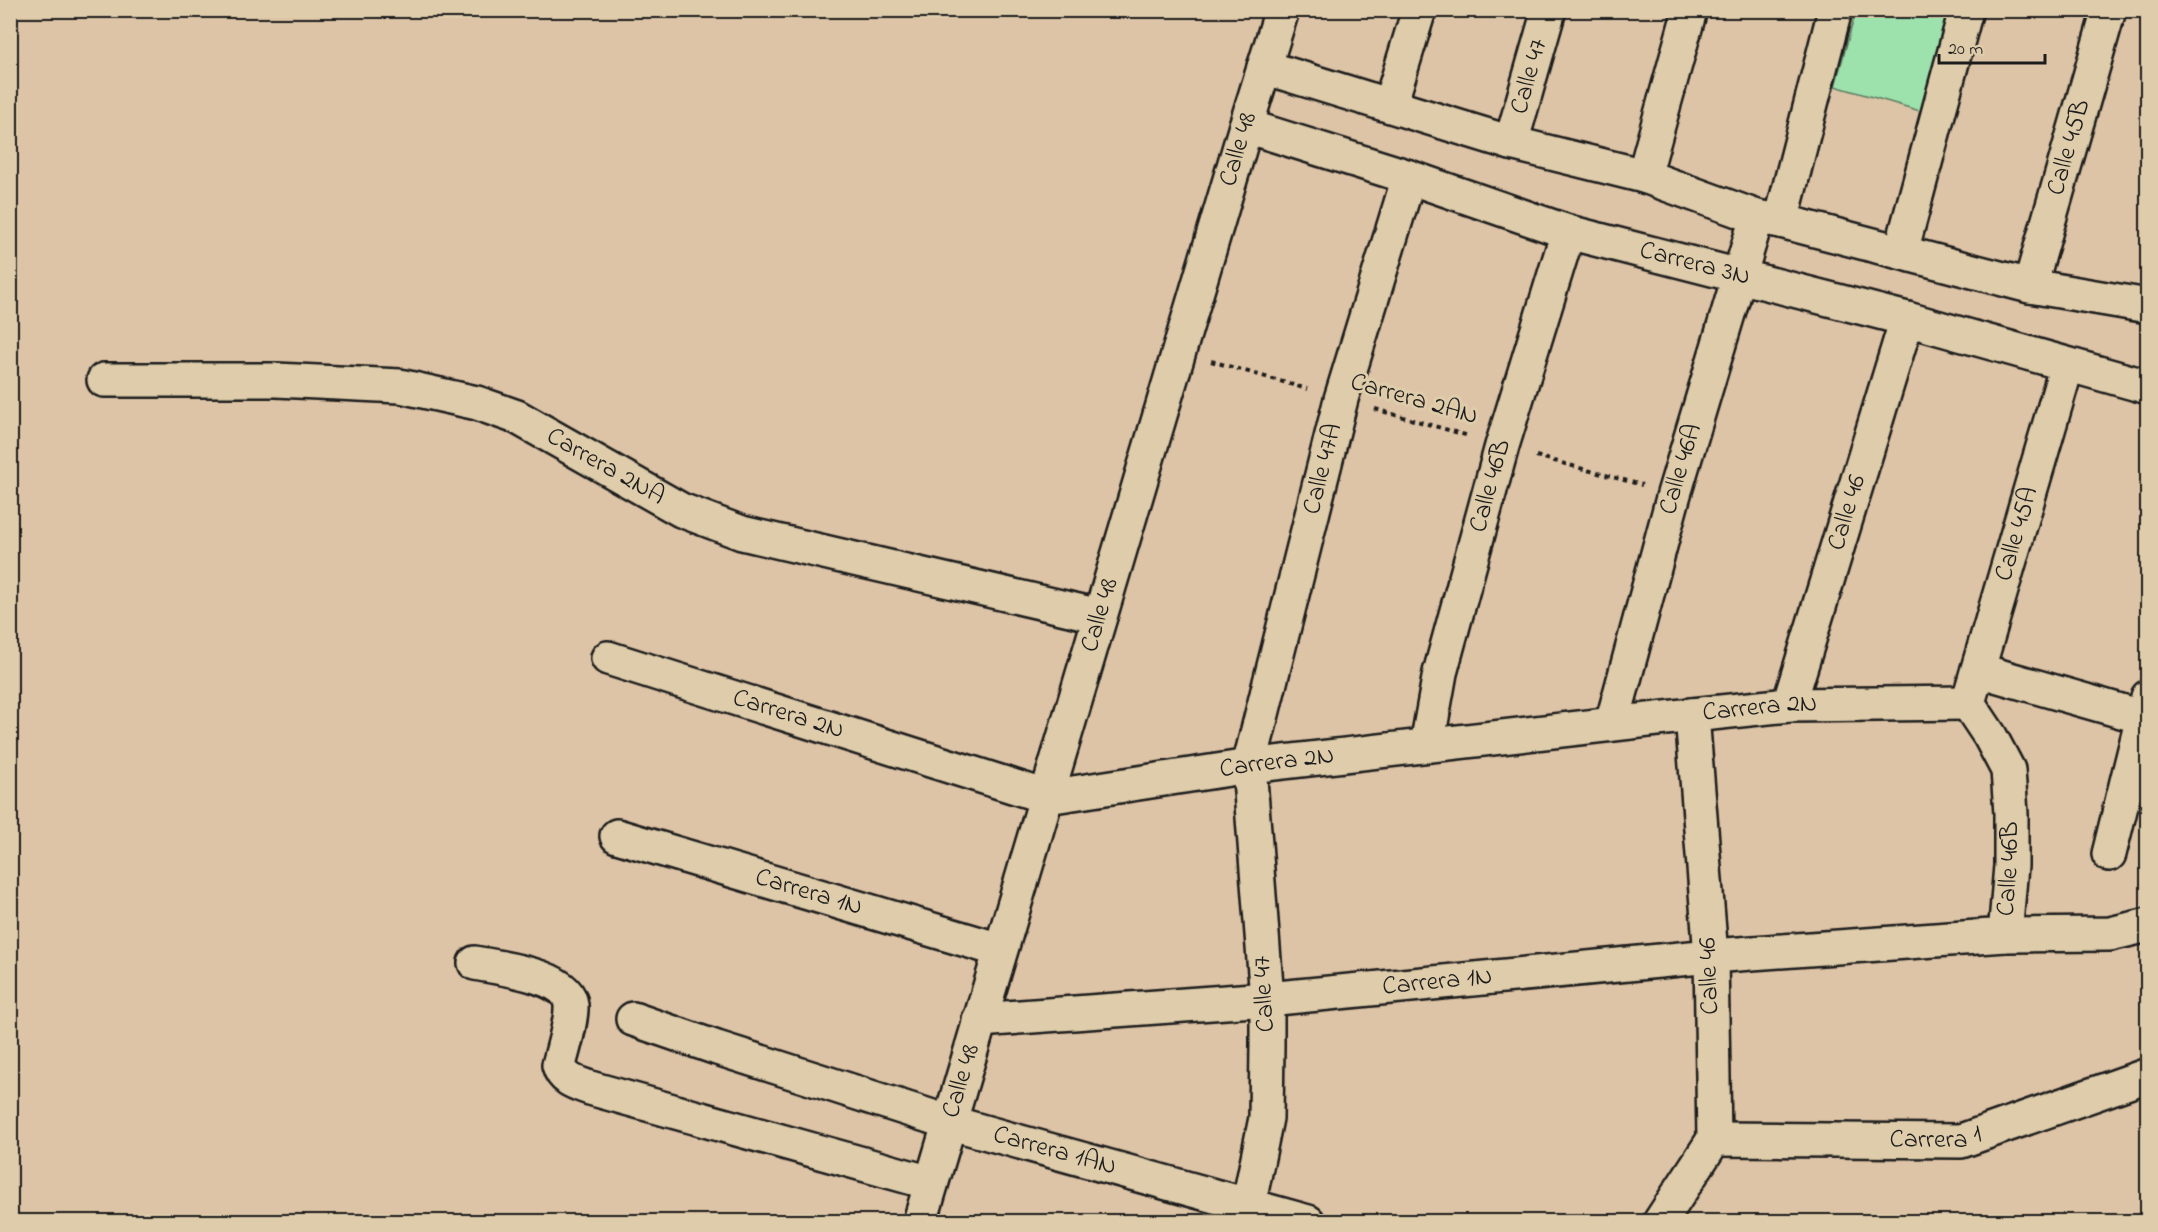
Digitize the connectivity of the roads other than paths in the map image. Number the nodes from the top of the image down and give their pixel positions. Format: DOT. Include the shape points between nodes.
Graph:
graph roads {
  1 [pos="1282,10"];
  2 [pos="1419,10"];
  3 [pos="1549,10"];
  4 [pos="1690,10"];
  5 [pos="1835,10"];
  6 [pos="1966,10"];
  7 [pos="2109,10"];
  8 [pos="1264,67"];
  9 [pos="1390,105"];
  10 [pos="1246,126"];
  11 [pos="1511,143"];
  12 [pos="1644,176"];
  13 [pos="1409,177"];
  14 [pos="1769,219"];
  15 [pos="1568,232"];
  16 [pos="1901,252"];
  17 [pos="1739,276"];
  18 [pos="2030,286"];
  19 [pos="2148,306"];
  20 [pos="1907,319"];
  21 [pos="2067,364"];
  22 [pos="104,380"];
  23 [pos="2148,387"];
  24 [pos="1100,616"];
  25 [pos="608,658"];
  26 [pos="1978,670"];
  27 [pos="1968,704"];
  28 [pos="1789,705"];
  29 [pos="2145,707"];
  30 [pos="1692,715"];
  31 [pos="1612,724"];
  32 [pos="1427,745"];
  33 [pos="1249,765"];
  34 [pos="1047,797"];
  35 [pos="617,836"];
  36 [pos="2109,854"];
  37 [pos="2148,926"];
  38 [pos="2005,935"];
  39 [pos="1895,944"];
  40 [pos="1000,950"];
  41 [pos="1711,956"];
  42 [pos="475,963"];
  43 [pos="1267,999"];
  44 [pos="633,1019"];
  45 [pos="979,1020"];
  46 [pos="2148,1075"];
  47 [pos="948,1122"];
  48 [pos="1714,1139"];
  49 [pos="931,1183"];
  50 [pos="1247,1213"];
  51 [pos="920,1221"];
  52 [pos="1308,1221"];
  53 [pos="1660,1221"];
  1 -- 8 [label="street, Calle 48"];
  2 -- 9 [label="street"];
  3 -- 11 [label="street, Calle 47"];
  4 -- 12 [label="street"];
  5 -- 14 [label="street, Calle 46A"];
  6 -- 16 [label="street"];
  7 -- 18 [label="street, Calle 45B"];
  8 -- 9 [label="street"];
  8 -- 10 [label="street, Calle 48"];
  9 -- 11 [label="street"];
  10 -- 13 [label="street, Carrera 3N"];
  10 -- 24 [label="street, Calle 48"];
  11 -- 12 [label="street"];
  12 -- 14 [label="street"];
  13 -- 15 [label="street, Carrera 3N"];
  13 -- 33 [label="street, Calle 47A" via="1341,399"];
  14 -- 16 [label="street"];
  14 -- 17 [label="street, Calle 46A"];
  15 -- 17 [label="street, Carrera 3N"];
  15 -- 32 [label="street, Calle 46B" via="1502,446 1440,674"];
  16 -- 18 [label="street"];
  17 -- 20 [label="street, Carrera 3N"];
  17 -- 31 [label="street, Calle 46A" via="1674,494"];
  18 -- 19 [label="street"];
  20 -- 21 [label="street, Carrera 3N"];
  20 -- 28 [label="street, Calle 46"];
  21 -- 23 [label="street, Carrera 3N"];
  21 -- 26 [label="street, Calle 45A"];
  22 -- 24 [label="street, Carrera 2NA" via="276,380 400,386 477,403 517,417 681,510 742,532"];
  24 -- 34 [label="street, Calle 48"];
  25 -- 34 [label="street, Carrera 2N"];
  26 -- 27 [label="street, Calle 45A"];
  26 -- 29 [label="street"];
  27 -- 28 [label="street, Carrera 2N"];
  27 -- 38 [label="street, Calle 46B" via="2008,770 2011,866"];
  28 -- 30 [label="street, Carrera 2N"];
  29 -- 36 [label="street"];
  30 -- 31 [label="street, Carrera 2N"];
  30 -- 41 [label="street, Calle 46"];
  31 -- 32 [label="street, Carrera 2N"];
  32 -- 33 [label="street, Carrera 2N"];
  33 -- 34 [label="street, Carrera 2N"];
  33 -- 43 [label="street, Calle 47"];
  34 -- 40 [label="street, Calle 48"];
  35 -- 40 [label="street, Carrera 1N"];
  37 -- 38 [label="street" via="2110,934"];
  38 -- 39 [label="street, Calle 46B"];
  39 -- 41 [label="street, Carrera 1N"];
  40 -- 45 [label="street, Calle 48"];
  41 -- 43 [label="street, Carrera 1N"];
  41 -- 48 [label="street, Calle 46"];
  42 -- 49 [label="street" via="546,979 564,989 572,1007 559,1065 571,1081"];
  43 -- 45 [label="street, Carrera 1N"];
  43 -- 50 [label="street, Calle 47" via="1266,1118"];
  44 -- 47 [label="street, Carrera 1AN"];
  45 -- 47 [label="street, Calle 48"];
  46 -- 48 [label="street, Carrera 1" via="1961,1141"];
  47 -- 49 [label="street, Calle 48"];
  47 -- 50 [label="street, Carrera 1AN"];
  48 -- 53 [label="street"];
  49 -- 51 [label="street, Calle 48"];
  50 -- 52 [label="street, Carrera 1AN"];
}
